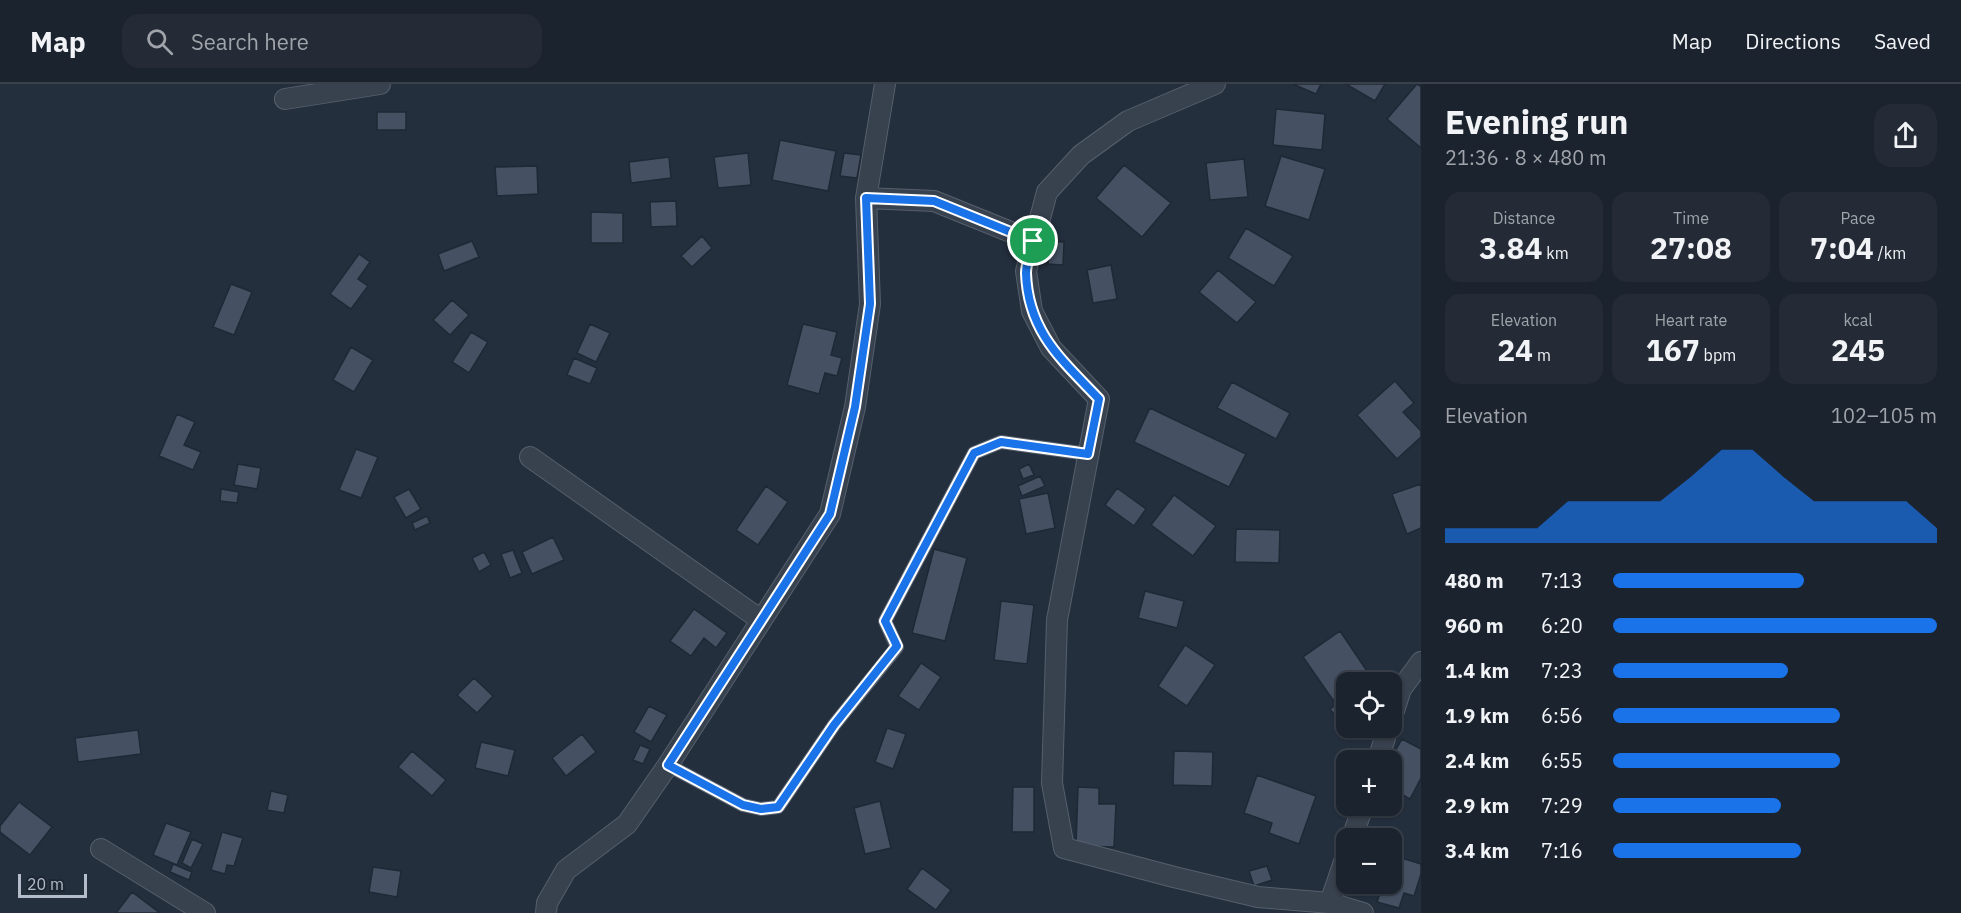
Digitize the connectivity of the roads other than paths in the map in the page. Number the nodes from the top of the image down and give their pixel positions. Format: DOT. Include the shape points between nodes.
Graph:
graph roads {
  1 [pos="380,84"];
  2 [pos="885,84"];
  3 [pos="1215,84"];
  4 [pos="285,99"];
  5 [pos="866,198"];
  6 [pos="1033,241"];
  7 [pos="1088,454"];
  8 [pos="530,457"];
  9 [pos="761,620"];
  10 [pos="1421,662"];
  11 [pos="1402,688"];
  12 [pos="668,765"];
  13 [pos="101,849"];
  14 [pos="1336,885"];
  15 [pos="1330,903"];
  16 [pos="1258,905"];
  17 [pos="205,913"];
  18 [pos="546,913"];
  19 [pos="1363,913"];
  1 -- 4 [label="street"];
  2 -- 5 [label="street"];
  3 -- 6 [label="street" via="1128,121 1081,155 1047,192"];
  5 -- 6 [label="street" via="934,201"];
  5 -- 9 [label="street" via="870,304 855,407 830,514"];
  6 -- 7 [label="street" via="1026,271 1032,311 1051,348 1099,399"];
  7 -- 12 [label="lane" via="1001,442 974,453 885,621 897,646 834,725 778,807 743,805"];
  7 -- 16 [label="street" via="1057,620 1052,783 1064,848 1174,877"];
  8 -- 9 [label="street"];
  9 -- 12 [label="street"];
  10 -- 11 [label="street"];
  12 -- 18 [label="street" via="627,824 566,870 547,903"];
  13 -- 17 [label="street"];
  14 -- 15 [label="street"];
  15 -- 16 [label="street"];
  15 -- 19 [label="street"];
}
